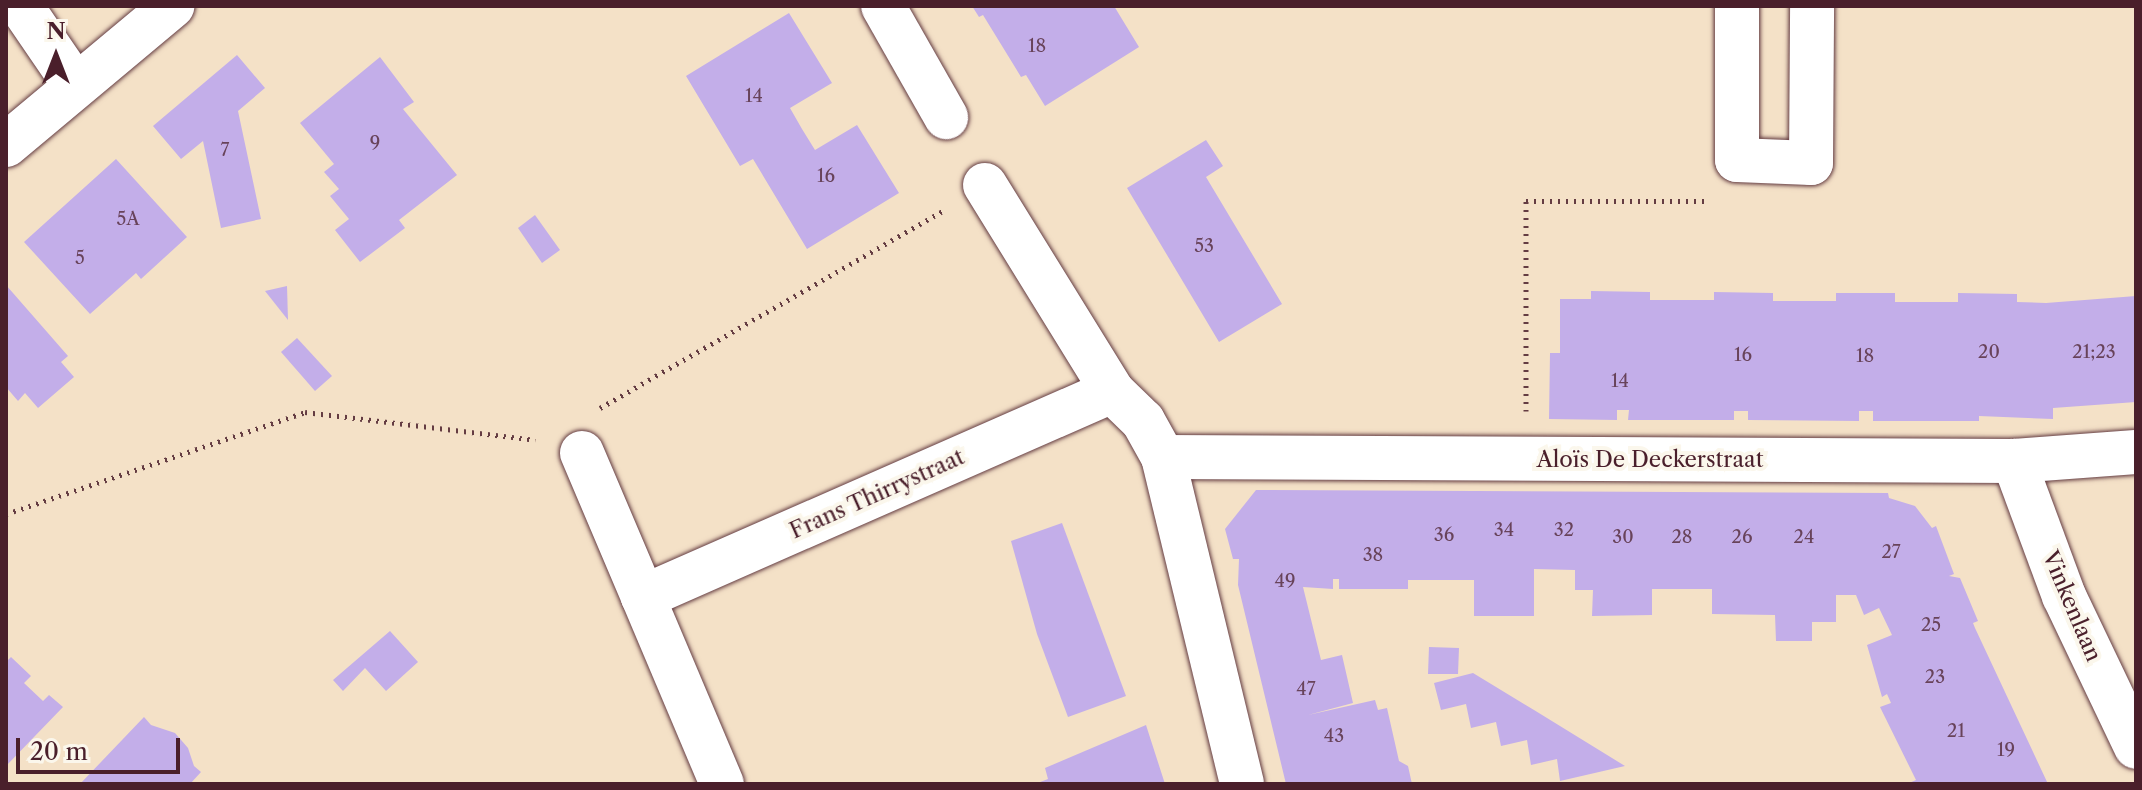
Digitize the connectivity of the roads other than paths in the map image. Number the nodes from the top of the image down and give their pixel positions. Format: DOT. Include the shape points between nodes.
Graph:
graph roads {
  1 [pos="21,6"];
  2 [pos="172,6"];
  3 [pos="883,6"];
  4 [pos="1737,6"];
  5 [pos="1812,6"];
  6 [pos="75,85"];
  7 [pos="946,117"];
  8 [pos="6,145"];
  9 [pos="985,185"];
  10 [pos="1112,391"];
  11 [pos="562,447"];
  12 [pos="2136,452"];
  13 [pos="1163,457"];
  14 [pos="2014,461"];
  15 [pos="643,597"];
  16 [pos="2136,747"];
  17 [pos="722,784"];
  18 [pos="1242,784"];
  1 -- 6 [label="street"];
  2 -- 6 [label="street"];
  3 -- 7 [label="street"];
  4 -- 5 [label="street" via="1737,160 1811,163"];
  6 -- 8 [label="street"];
  9 -- 10 [label="street"];
  10 -- 13 [label="street" via="1143,421"];
  10 -- 15 [label="street, Frans Thirrystraat"];
  11 -- 15 [label="street"];
  12 -- 14 [label="street, Aloïs De Deckerstraat"];
  13 -- 14 [label="street, Aloïs De Deckerstraat"];
  13 -- 18 [label="street"];
  14 -- 16 [label="street, Vinkenlaan" via="2064,596"];
  15 -- 17 [label="street"];
}
